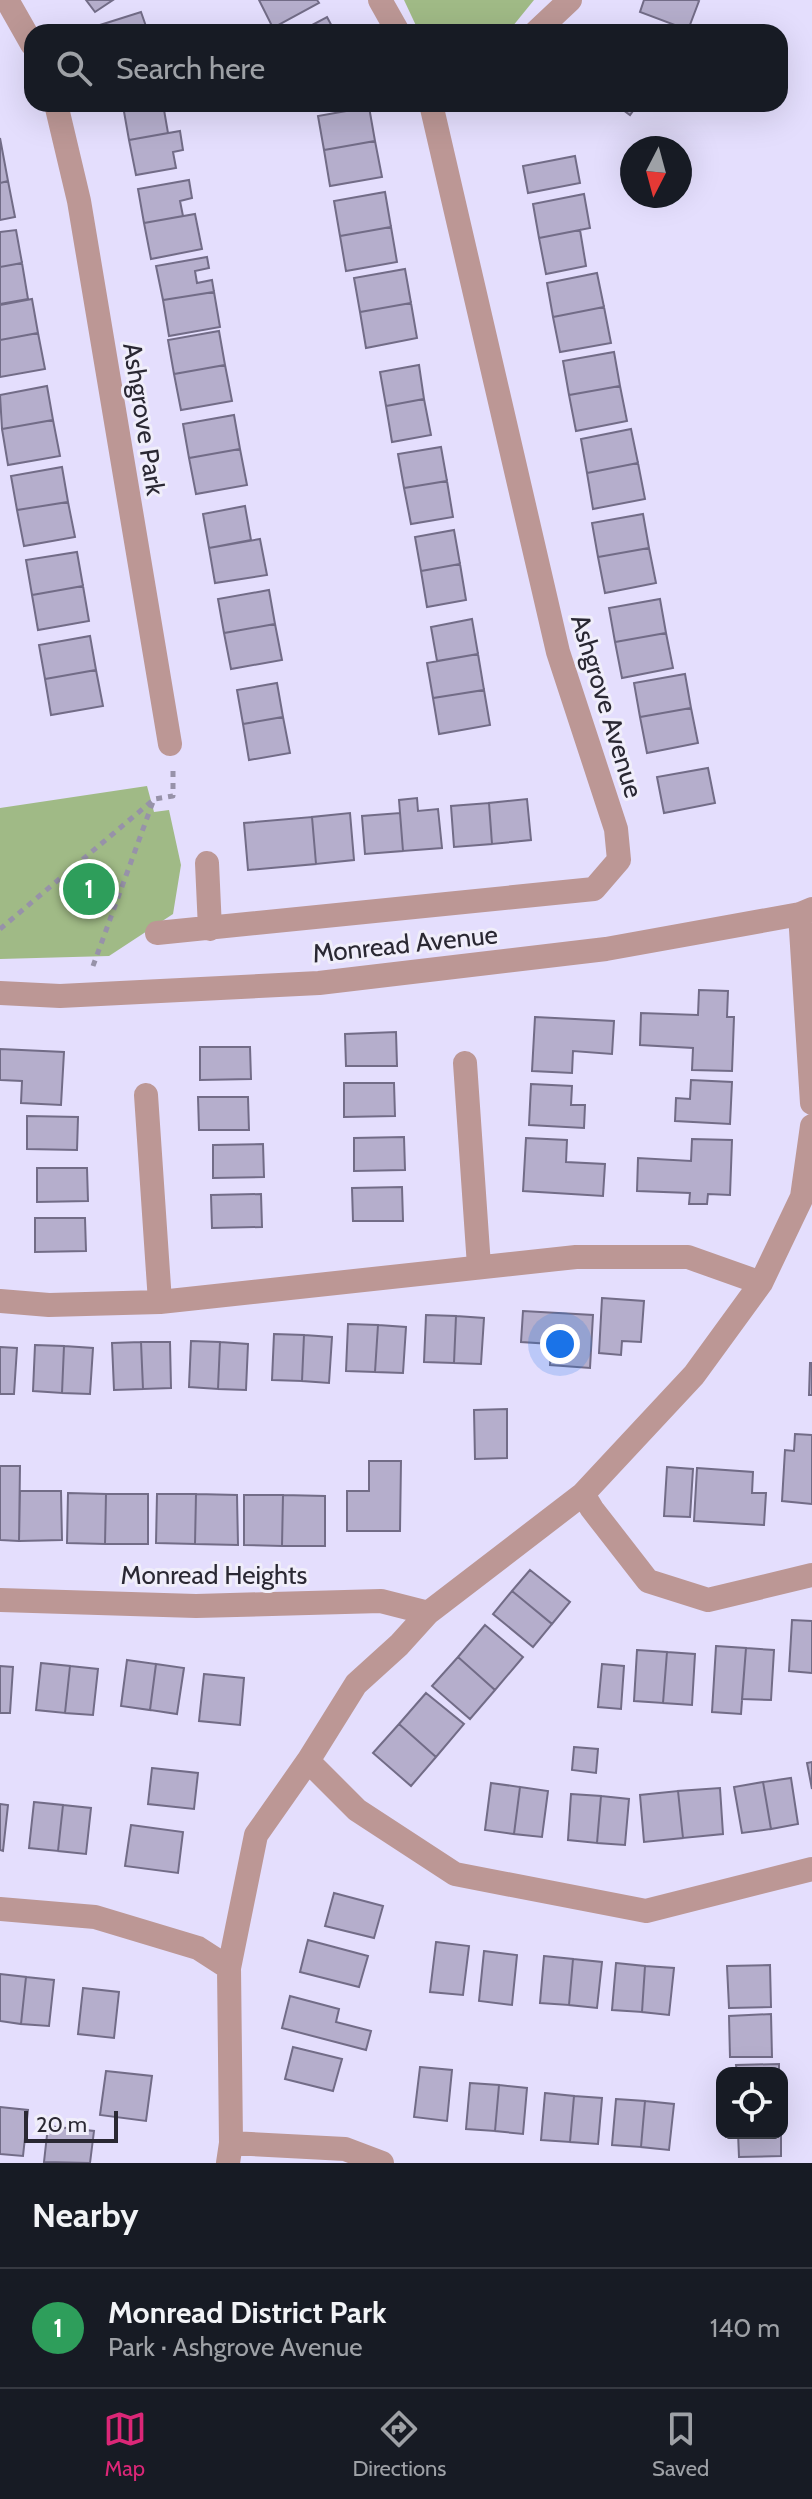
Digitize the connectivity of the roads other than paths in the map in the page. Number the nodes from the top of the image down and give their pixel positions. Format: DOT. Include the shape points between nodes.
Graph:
graph roads {
  1 [pos="7,0"];
  2 [pos="380,0"];
  3 [pos="570,0"];
  4 [pos="394,24"];
  5 [pos="544,24"];
  6 [pos="24,30"];
  7 [pos="58,112"];
  8 [pos="433,112"];
  9 [pos="170,744"];
  10 [pos="207,863"];
  11 [pos="806,912"];
  12 [pos="210,929"];
  13 [pos="157,933"];
  14 [pos="0,993"];
  15 [pos="465,1063"];
  16 [pos="146,1095"];
  17 [pos="812,1103"];
  18 [pos="812,1126"];
  19 [pos="479,1266"];
  20 [pos="761,1283"];
  21 [pos="0,1301"];
  22 [pos="160,1302"];
  23 [pos="583,1494"];
  24 [pos="812,1575"];
  25 [pos="0,1600"];
  26 [pos="428,1613"];
  27 [pos="308,1761"];
  28 [pos="812,1869"];
  29 [pos="0,1909"];
  30 [pos="229,1968"];
  31 [pos="230,2153"];
  32 [pos="382,2163"];
  1 -- 6 [label="street"];
  2 -- 4 [label="street"];
  3 -- 5 [label="street"];
  7 -- 9 [label="street, Ashgrove Park" via="79,201"];
  8 -- 12 [label="street, Ashgrove Avenue" via="558,652 616,829 619,860 594,889"];
  10 -- 12 [label="street"];
  11 -- 14 [label="street, Monread Avenue" via="606,949 319,983 60,996"];
  11 -- 17 [label="street"];
  12 -- 13 [label="street, Ashgrove Avenue"];
  15 -- 19 [label="street"];
  16 -- 22 [label="street"];
  18 -- 20 [label="street" via="802,1197"];
  19 -- 20 [label="street" via="576,1257 688,1257"];
  19 -- 22 [label="street"];
  20 -- 23 [label="street" via="694,1375"];
  21 -- 22 [label="street"];
  23 -- 24 [label="street" via="648,1581 708,1600"];
  23 -- 26 [label="street"];
  25 -- 26 [label="street, Monread Heights" via="196,1606 381,1601"];
  26 -- 27 [label="street" via="356,1684"];
  27 -- 28 [label="street" via="357,1810 455,1874 646,1911"];
  27 -- 30 [label="street" via="256,1835"];
  29 -- 30 [label="street" via="95,1917 198,1948"];
  30 -- 31 [label="street"];
  31 -- 32 [label="street" via="345,2149"];
}
